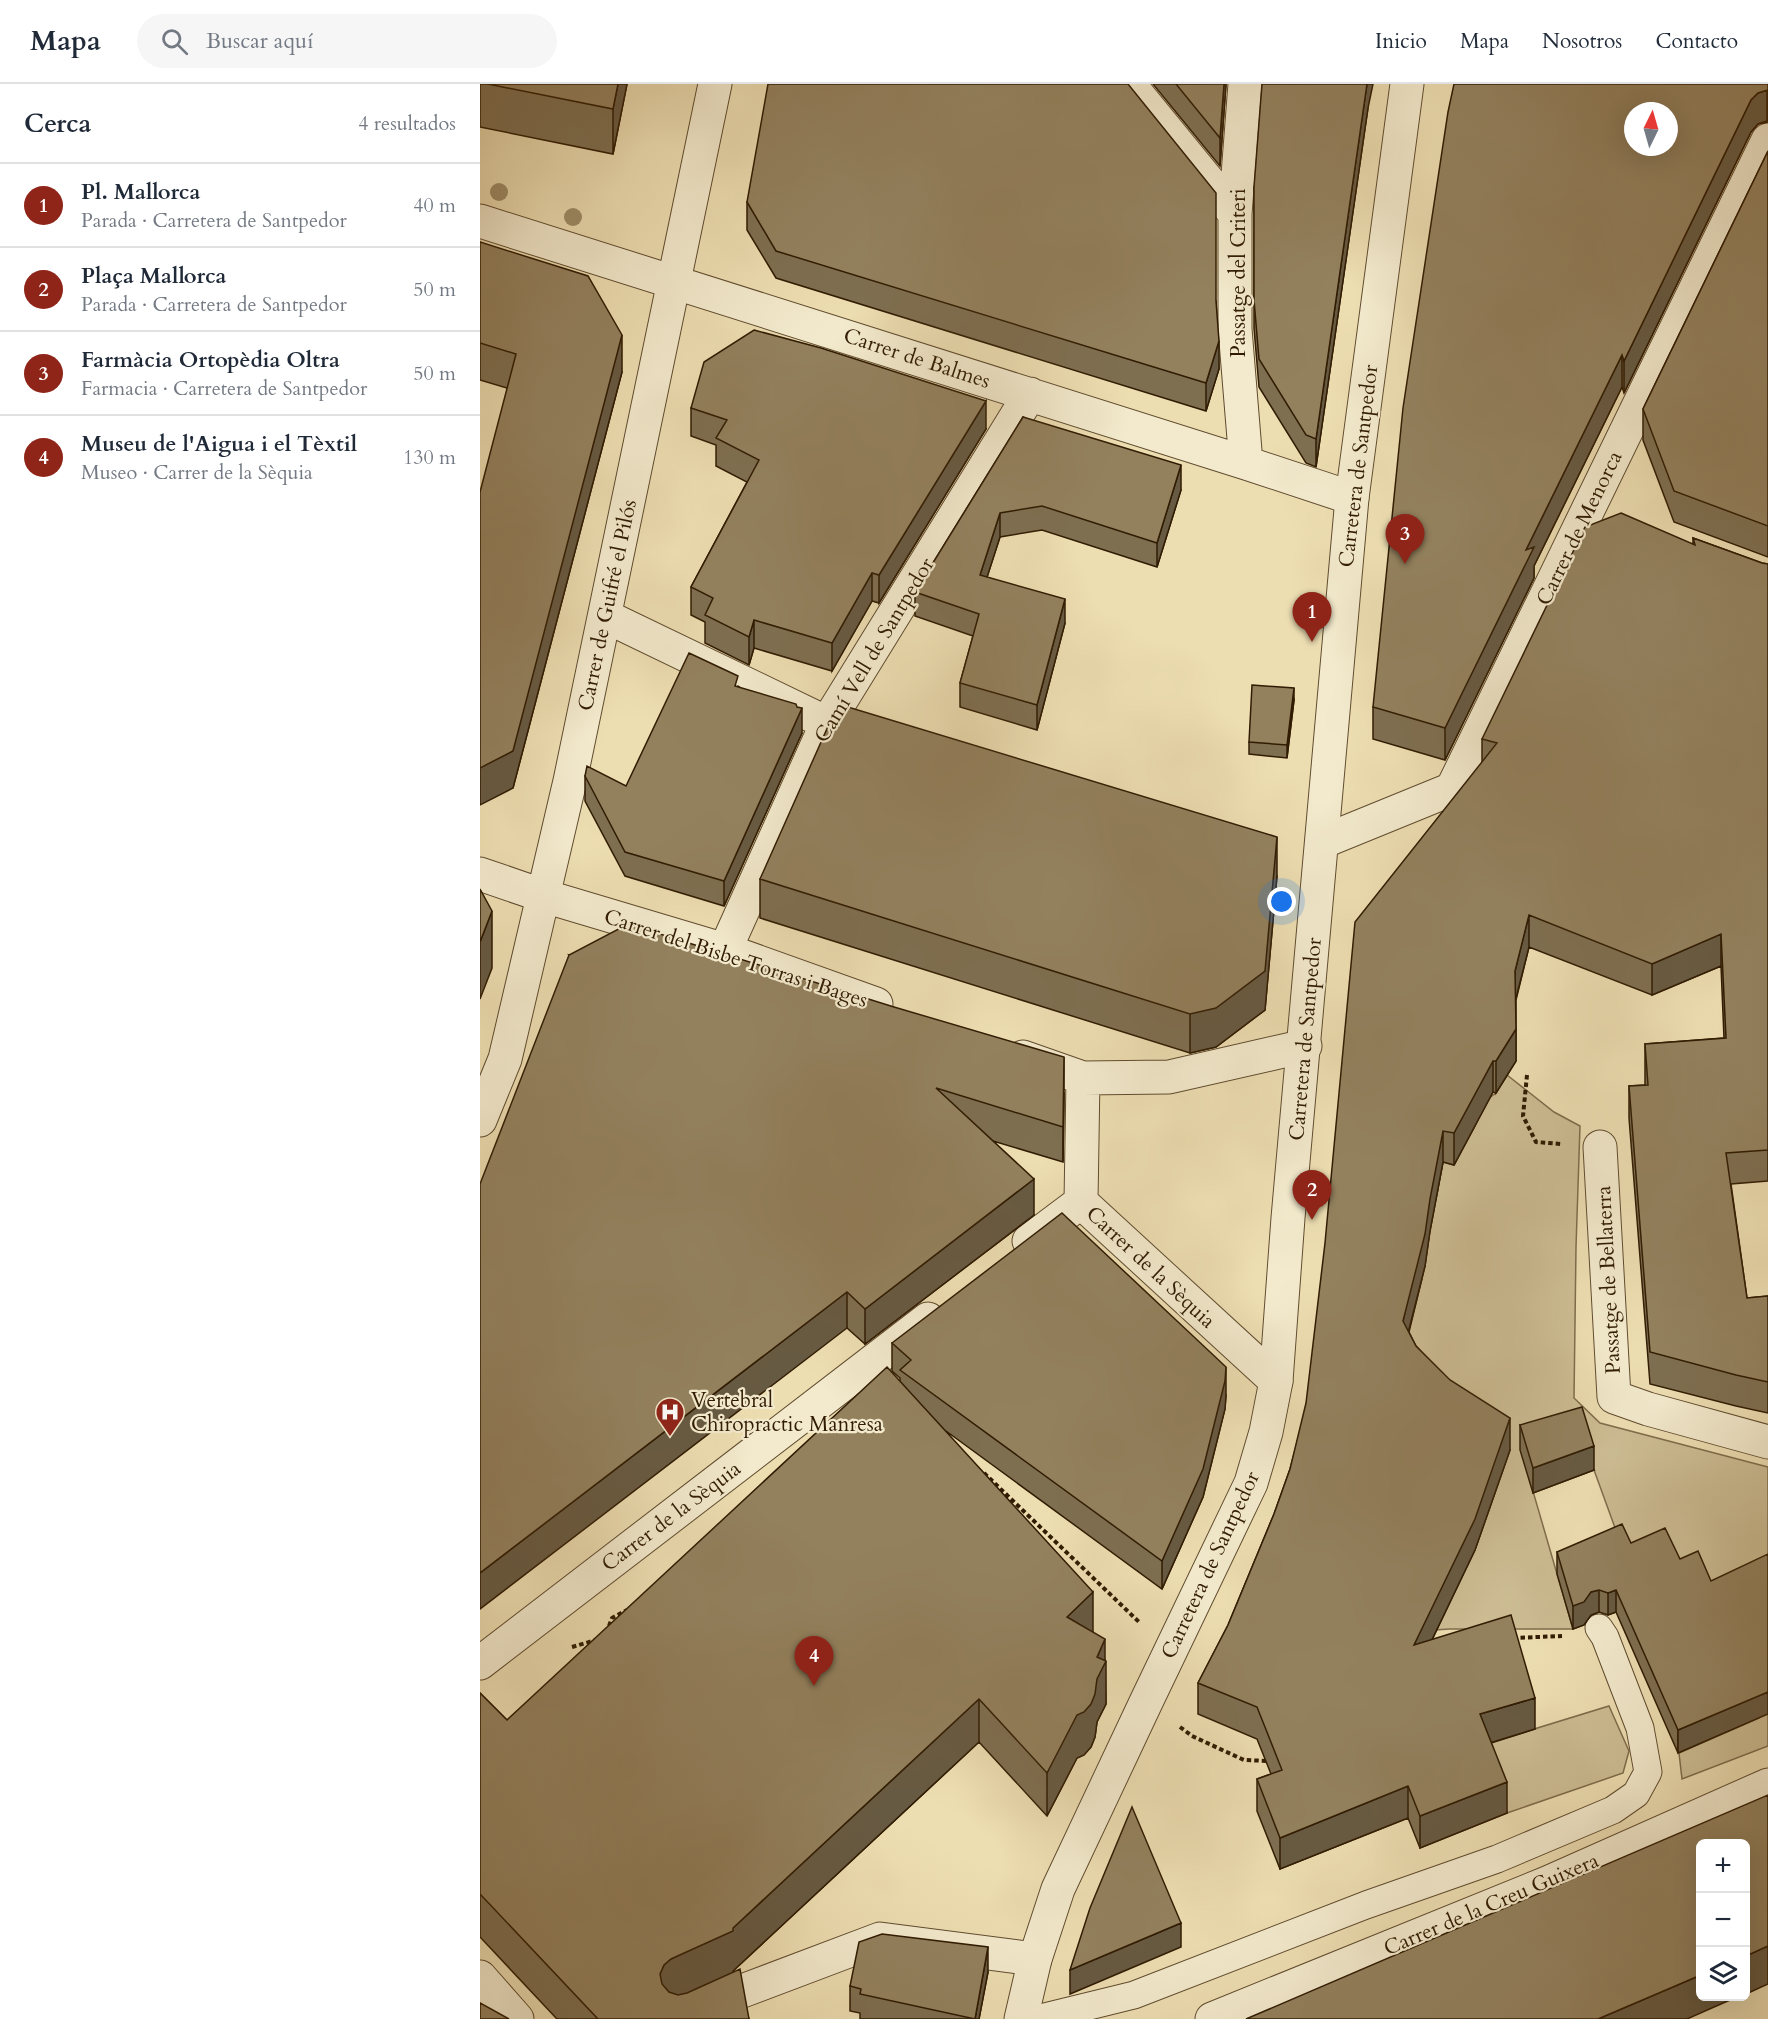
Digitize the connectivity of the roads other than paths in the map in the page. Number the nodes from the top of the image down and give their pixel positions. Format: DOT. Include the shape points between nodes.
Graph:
graph roads {
  1 [pos="715,84"];
  2 [pos="1129,84"];
  3 [pos="1245,84"];
  4 [pos="1407,84"];
  5 [pos="1768,140"];
  6 [pos="1235,214"];
  7 [pos="480,221"];
  8 [pos="674,283"];
  9 [pos="1030,394"];
  10 [pos="1246,463"];
  11 [pos="1352,498"];
  12 [pos="604,616"];
  13 [pos="827,723"];
  14 [pos="1322,842"];
  15 [pos="480,874"];
  16 [pos="544,896"];
  17 [pos="725,950"];
  18 [pos="904,1014"];
  19 [pos="994,1046"];
  20 [pos="1305,1046"];
  21 [pos="1083,1078"];
  22 [pos="480,1120"];
  23 [pos="1600,1148"];
  24 [pos="1081,1202"];
  25 [pos="1006,1259"];
  26 [pos="949,1303"];
  27 [pos="1276,1381"];
  28 [pos="1768,1442"];
  29 [pos="1602,1633"];
  30 [pos="480,1662"];
  31 [pos="1768,1785"];
  32 [pos="1035,1959"];
  33 [pos="480,1977"];
  34 [pos="517,2019"];
  35 [pos="679,2019"];
  36 [pos="1021,2019"];
  37 [pos="1036,2019"];
  38 [pos="1212,2019"];
  1 -- 8 [label="street, Carrer de Guifré el Pilós"];
  2 -- 6 [label="street"];
  3 -- 6 [label="street, Passatge del Criteri"];
  4 -- 11 [label="street, Carretera de Santpedor"];
  5 -- 14 [label="street, Carrer de Menorca" via="1599,514 1452,789"];
  6 -- 10 [label="street, Passatge del Criteri" via="1235,329"];
  7 -- 8 [label="street, Carrer de Balmes"];
  8 -- 9 [label="street, Carrer de Balmes"];
  8 -- 12 [label="street, Carrer de Guifré el Pilós"];
  9 -- 10 [label="street, Carrer de Balmes"];
  9 -- 13 [label="street, Camí Vell de Santpedor"];
  10 -- 11 [label="street, Carrer de Balmes"];
  11 -- 14 [label="street, Carretera de Santpedor"];
  12 -- 13 [label="street"];
  12 -- 16 [label="street, Carrer de Guifré el Pilós"];
  13 -- 17 [label="street, Camí Vell de Santpedor"];
  14 -- 20 [label="street, Carretera de Santpedor"];
  15 -- 16 [label="street, Carrer del Bisbe Torras i Bages"];
  16 -- 17 [label="street, Carrer del Bisbe Torras i Bages"];
  16 -- 22 [label="street, Carrer de Guifré el Pilós" via="505,1059"];
  17 -- 18 [label="street, Carrer del Bisbe Torras i Bages"];
  19 -- 21 [label="street"];
  20 -- 21 [label="street" via="1169,1077"];
  20 -- 27 [label="street, Carretera de Santpedor"];
  21 -- 24 [label="street"];
  23 -- 28 [label="street, Passatge de Bellaterra" via="1614,1397"];
  24 -- 25 [label="street, Carrer de la Sèquia"];
  24 -- 27 [label="street, Carrer de la Sèquia"];
  26 -- 30 [label="street, Carrer de la Sèquia"];
  27 -- 32 [label="street, Carretera de Santpedor" via="1251,1483 1058,1889"];
  29 -- 37 [label="lane" via="1640,1728 1648,1772 1636,1794 1613,1810 1497,1859 1134,1995"];
  31 -- 38 [label="street, Carrer de la Creu Guixera" via="1547,1883"];
  32 -- 35 [label="street" via="880,1939"];
  32 -- 36 [label="street, Carretera de Santpedor"];
  33 -- 34 [label="street"];
}
